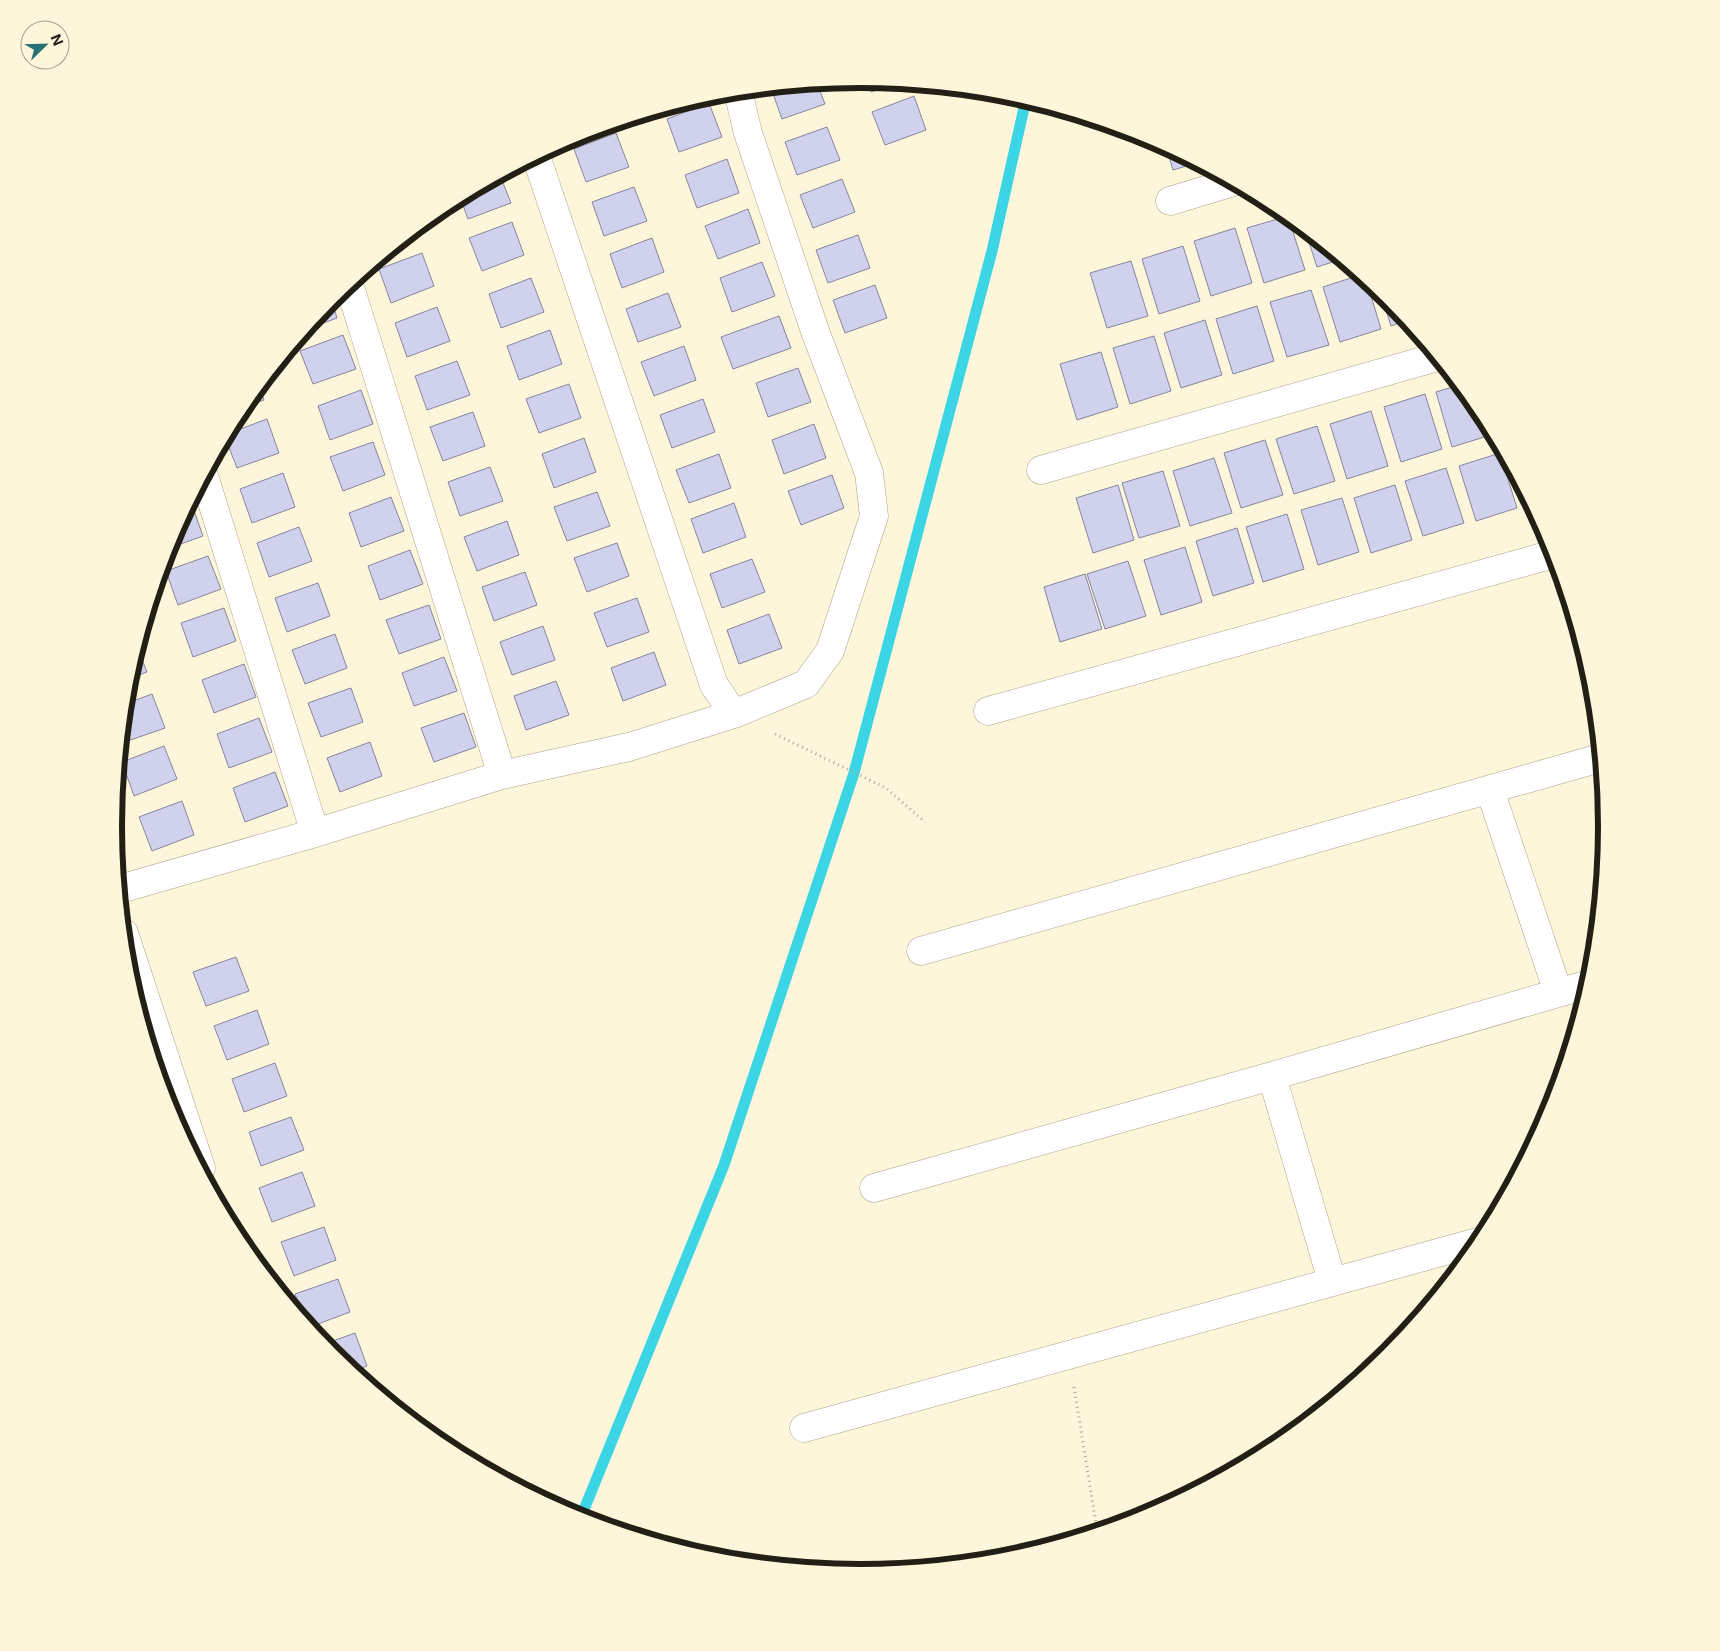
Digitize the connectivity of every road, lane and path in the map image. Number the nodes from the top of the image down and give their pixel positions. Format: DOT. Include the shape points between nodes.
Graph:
graph roads {
  1 [pos="740,98"];
  2 [pos="538,162"];
  3 [pos="1226,184"];
  4 [pos="1170,201"];
  5 [pos="351,291"];
  6 [pos="1431,358"];
  7 [pos="1041,470"];
  8 [pos="206,483"];
  9 [pos="1547,556"];
  10 [pos="988,711"];
  11 [pos="734,714"];
  12 [pos="1595,760"];
  13 [pos="502,775"];
  14 [pos="1490,790"];
  15 [pos="925,822"];
  16 [pos="315,833"];
  17 [pos="125,888"];
  18 [pos="921,951"];
  19 [pos="136,971"];
  20 [pos="1580,986"];
  21 [pos="1558,992"];
  22 [pos="1272,1076"];
  23 [pos="190,1134"];
  24 [pos="874,1188"];
  25 [pos="1468,1244"];
  26 [pos="1332,1281"];
  27 [pos="1069,1354"];
  28 [pos="804,1428"];
  29 [pos="1096,1524"];
  1 -- 11 [label="street" via="748,133 815,331 869,473 874,516 830,651 806,684"];
  2 -- 11 [label="street" via="714,685"];
  3 -- 4 [label="street"];
  5 -- 13 [label="street"];
  6 -- 7 [label="street"];
  8 -- 16 [label="street"];
  9 -- 10 [label="street"];
  11 -- 13 [label="street" via="629,747"];
  11 -- 15 [label="path" via="886,788"];
  12 -- 14 [label="street"];
  13 -- 16 [label="street"];
  14 -- 18 [label="street"];
  14 -- 21 [label="street"];
  16 -- 17 [label="street"];
  19 -- 23 [label="street"];
  20 -- 21 [label="street"];
  21 -- 22 [label="street"];
  22 -- 24 [label="street"];
  22 -- 26 [label="street"];
  25 -- 26 [label="street"];
  26 -- 27 [label="street"];
  27 -- 28 [label="street"];
  27 -- 29 [label="path"];
}
